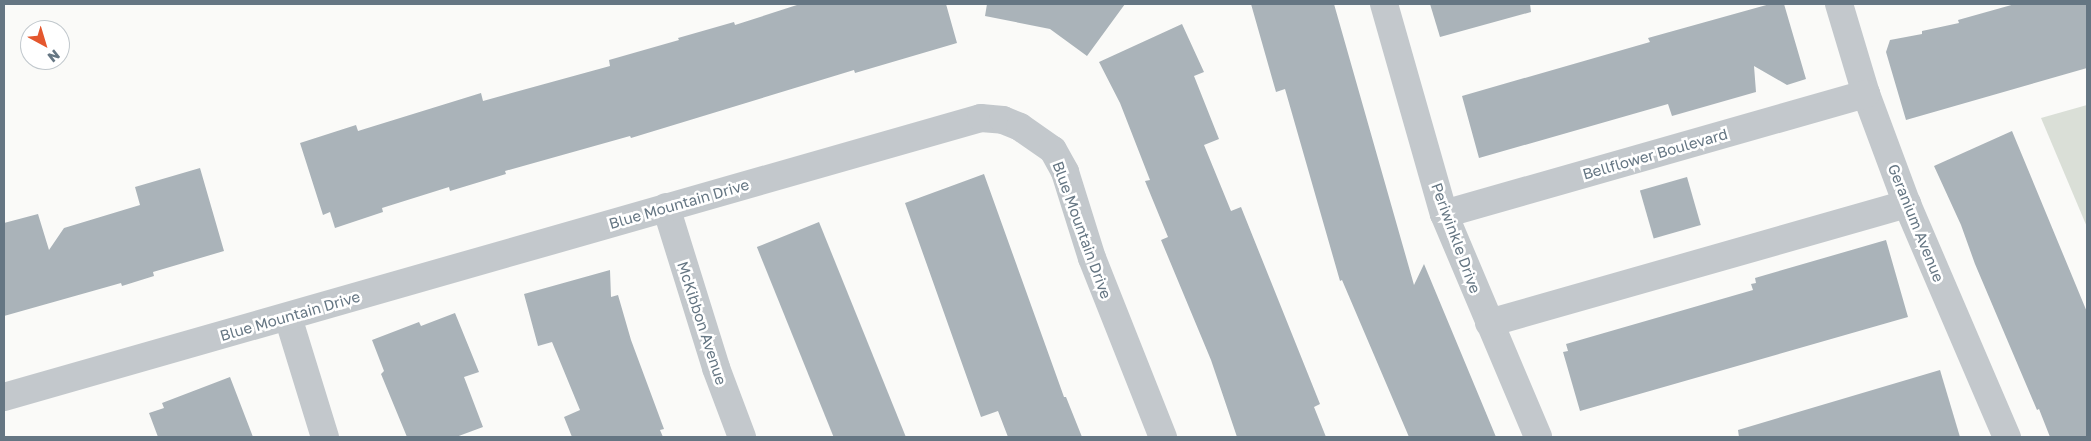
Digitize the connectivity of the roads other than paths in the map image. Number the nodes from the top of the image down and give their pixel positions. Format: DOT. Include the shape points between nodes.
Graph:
graph roads {
  1 [pos="1384,4"];
  2 [pos="1846,5"];
  3 [pos="1866,94"];
  4 [pos="1907,204"];
  5 [pos="666,207"];
  6 [pos="1444,214"];
  7 [pos="288,317"];
  8 [pos="1489,323"];
  9 [pos="4,397"];
  10 [pos="324,437"];
  11 [pos="742,437"];
  12 [pos="1162,437"];
  13 [pos="1538,437"];
  14 [pos="2007,437"];
  1 -- 6 [label="street, Periwinkle Drive"];
  2 -- 3 [label="street, Geranium Avenue"];
  3 -- 4 [label="street, Geranium Avenue"];
  3 -- 6 [label="street, Bellflower Boulevard"];
  4 -- 8 [label="street"];
  4 -- 14 [label="street, Geranium Avenue"];
  5 -- 7 [label="street, Blue Mountain Drive"];
  5 -- 11 [label="street, McKibbon Avenue" via="716,368"];
  5 -- 12 [label="street, Blue Mountain Drive" via="981,118 1003,120 1020,127 1053,150 1065,172 1092,258"];
  6 -- 8 [label="street, Periwinkle Drive"];
  7 -- 9 [label="street, Blue Mountain Drive"];
  7 -- 10 [label="street"];
  8 -- 13 [label="street, Periwinkle Drive"];
}
